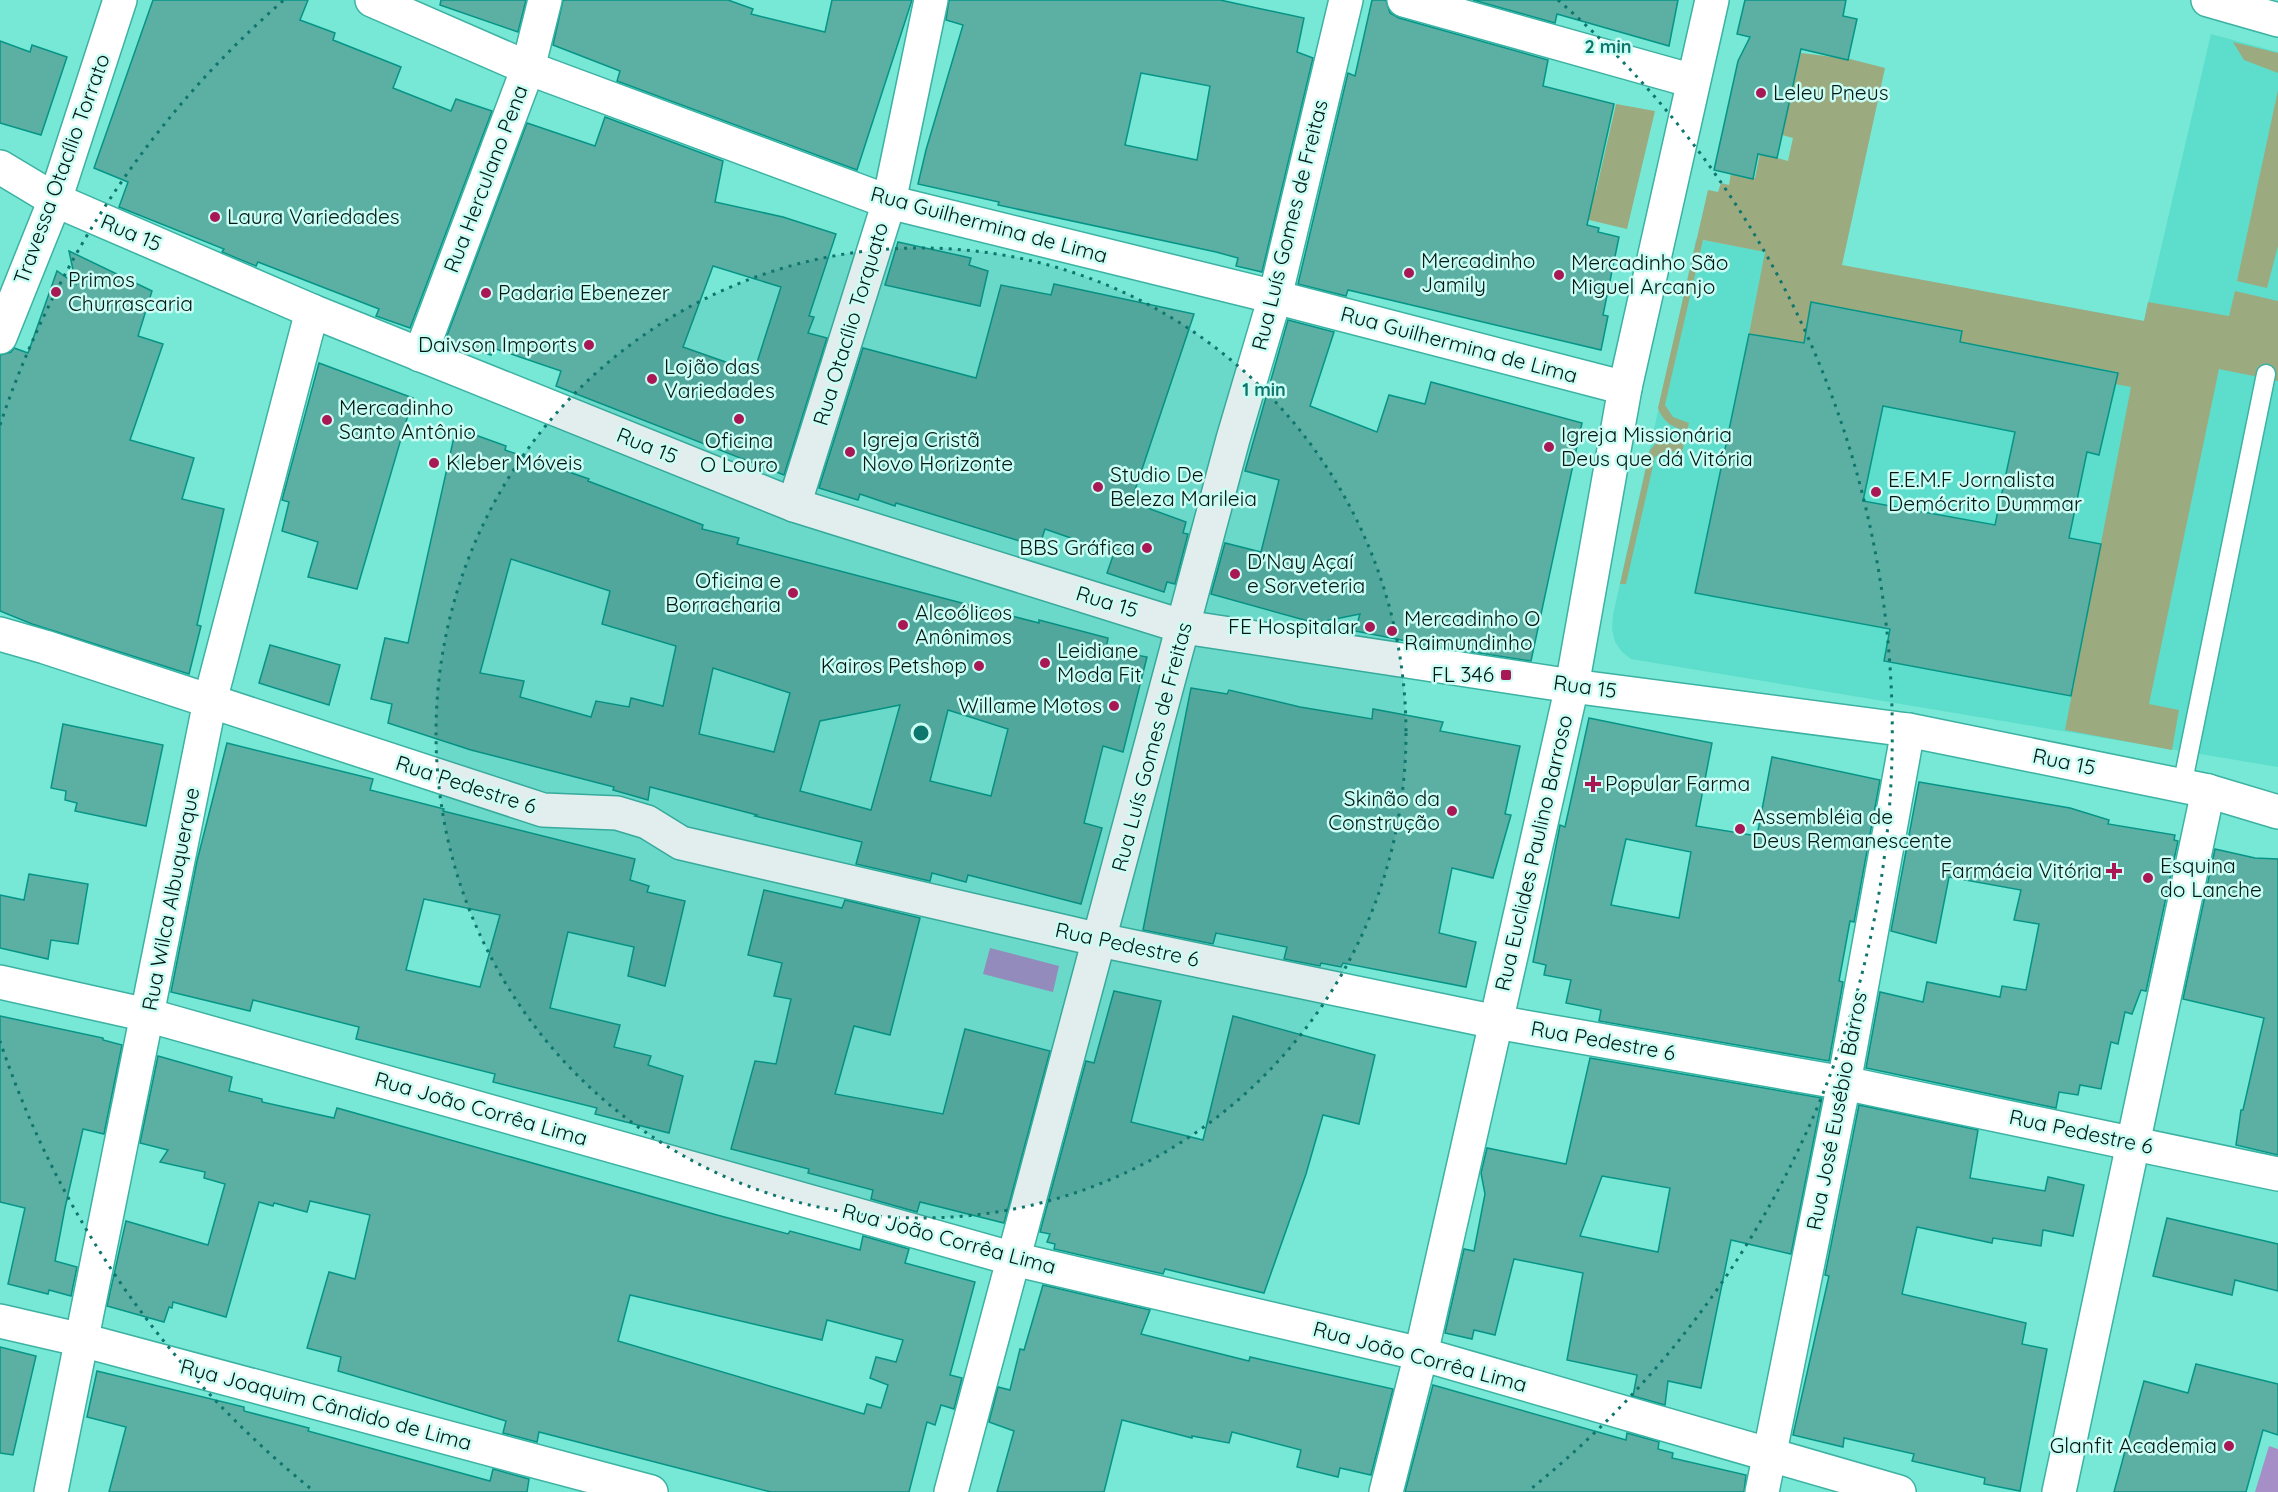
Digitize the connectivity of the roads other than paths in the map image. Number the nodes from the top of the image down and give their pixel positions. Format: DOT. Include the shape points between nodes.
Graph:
graph roads {
  1 [pos="120,0"];
  2 [pos="372,0"];
  3 [pos="545,0"];
  4 [pos="931,0"];
  5 [pos="1346,0"];
  6 [pos="1404,0"];
  7 [pos="1712,0"];
  8 [pos="2208,0"];
  9 [pos="2278,20"];
  10 [pos="528,68"];
  11 [pos="1693,81"];
  12 [pos="0,167"];
  13 [pos="55,200"];
  14 [pos="889,202"];
  15 [pos="1275,297"];
  16 [pos="312,311"];
  17 [pos="0,336"];
  18 [pos="420,355"];
  19 [pos="2266,374"];
  20 [pos="1624,388"];
  21 [pos="794,505"];
  22 [pos="1184,627"];
  23 [pos="0,634"];
  24 [pos="1572,686"];
  25 [pos="210,701"];
  26 [pos="1908,730"];
  27 [pos="2195,789"];
  28 [pos="2278,812"];
  29 [pos="1100,940"];
  30 [pos="0,982"];
  31 [pos="147,1015"];
  32 [pos="1496,1022"];
  33 [pos="1844,1083"];
  34 [pos="2133,1142"];
  35 [pos="2278,1174"];
  36 [pos="1014,1259"];
  37 [pos="0,1321"];
  38 [pos="82,1340"];
  39 [pos="1420,1354"];
  40 [pos="1770,1455"];
  41 [pos="51,1492"];
  42 [pos="651,1492"];
  43 [pos="951,1492"];
  44 [pos="1386,1492"];
  45 [pos="1762,1492"];
  46 [pos="1899,1492"];
  47 [pos="2059,1492"];
  1 -- 13 [label="street, Travessa Otacílio Torrato"];
  2 -- 10 [label="street, Rua Guilhermina de Lima"];
  3 -- 10 [label="street, Rua Herculano Pena"];
  4 -- 14 [label="street, Rua Otacílio Torquato"];
  5 -- 15 [label="street, Rua Luís Gomes de Freitas"];
  6 -- 11 [label="street"];
  7 -- 11 [label="street, Rua Euclides Paulino Barroso"];
  8 -- 9 [label="street"];
  10 -- 14 [label="street, Rua Guilhermina de Lima"];
  10 -- 18 [label="street, Rua Herculano Pena"];
  11 -- 20 [label="street, Rua Euclides Paulino Barroso"];
  12 -- 13 [label="street, Rua 15"];
  13 -- 16 [label="street, Rua 15"];
  13 -- 17 [label="street, Travessa Otacílio Torrato"];
  14 -- 15 [label="street, Rua Guilhermina de Lima"];
  14 -- 21 [label="street, Rua Otacílio Torquato"];
  15 -- 20 [label="street, Rua Guilhermina de Lima"];
  15 -- 22 [label="street, Rua Luís Gomes de Freitas"];
  16 -- 18 [label="street, Rua 15"];
  16 -- 25 [label="street, Rua Wilca Albuquerque"];
  18 -- 21 [label="street, Rua 15"];
  19 -- 27 [label="lane"];
  20 -- 24 [label="street, Rua Euclides Paulino Barroso"];
  21 -- 22 [label="street, Rua 15"];
  22 -- 24 [label="street, Rua 15"];
  22 -- 29 [label="street, Rua Luís Gomes de Freitas"];
  23 -- 25 [label="street, Rua Pedestre 6"];
  24 -- 26 [label="street, Rua 15"];
  24 -- 32 [label="street, Rua Euclides Paulino Barroso"];
  25 -- 29 [label="street, Rua Pedestre 6" via="543,810 617,813 647,822 681,843"];
  25 -- 31 [label="street, Rua Wilca Albuquerque"];
  26 -- 27 [label="street, Rua 15"];
  26 -- 33 [label="street, Rua José Eusébio Barros"];
  27 -- 28 [label="street, Rua 15"];
  27 -- 34 [label="street"];
  29 -- 32 [label="street, Rua Pedestre 6"];
  29 -- 36 [label="street, Rua Luís Gomes de Freitas"];
  30 -- 31 [label="street, Rua João Corrêa Lima"];
  31 -- 36 [label="street, Rua João Corrêa Lima"];
  31 -- 38 [label="street, Rua Wilca Albuquerque"];
  32 -- 33 [label="street, Rua Pedestre 6"];
  32 -- 39 [label="street, Rua Euclides Paulino Barroso"];
  33 -- 34 [label="street, Rua Pedestre 6"];
  33 -- 40 [label="street, Rua José Eusébio Barros"];
  34 -- 35 [label="street, Rua Pedestre 6"];
  34 -- 47 [label="street"];
  36 -- 39 [label="street, Rua João Corrêa Lima"];
  36 -- 43 [label="street, Rua Luís Gomes de Freitas"];
  37 -- 38 [label="street, Rua Joaquim Cândido de Lima"];
  38 -- 41 [label="street, Rua Wilca Albuquerque"];
  38 -- 42 [label="street, Rua Joaquim Cândido de Lima"];
  39 -- 40 [label="street, Rua João Corrêa Lima"];
  39 -- 44 [label="street, Rua Euclides Paulino Barroso"];
  40 -- 45 [label="street, Rua José Eusébio Barros"];
  40 -- 46 [label="street, Rua João Corrêa Lima"];
}
